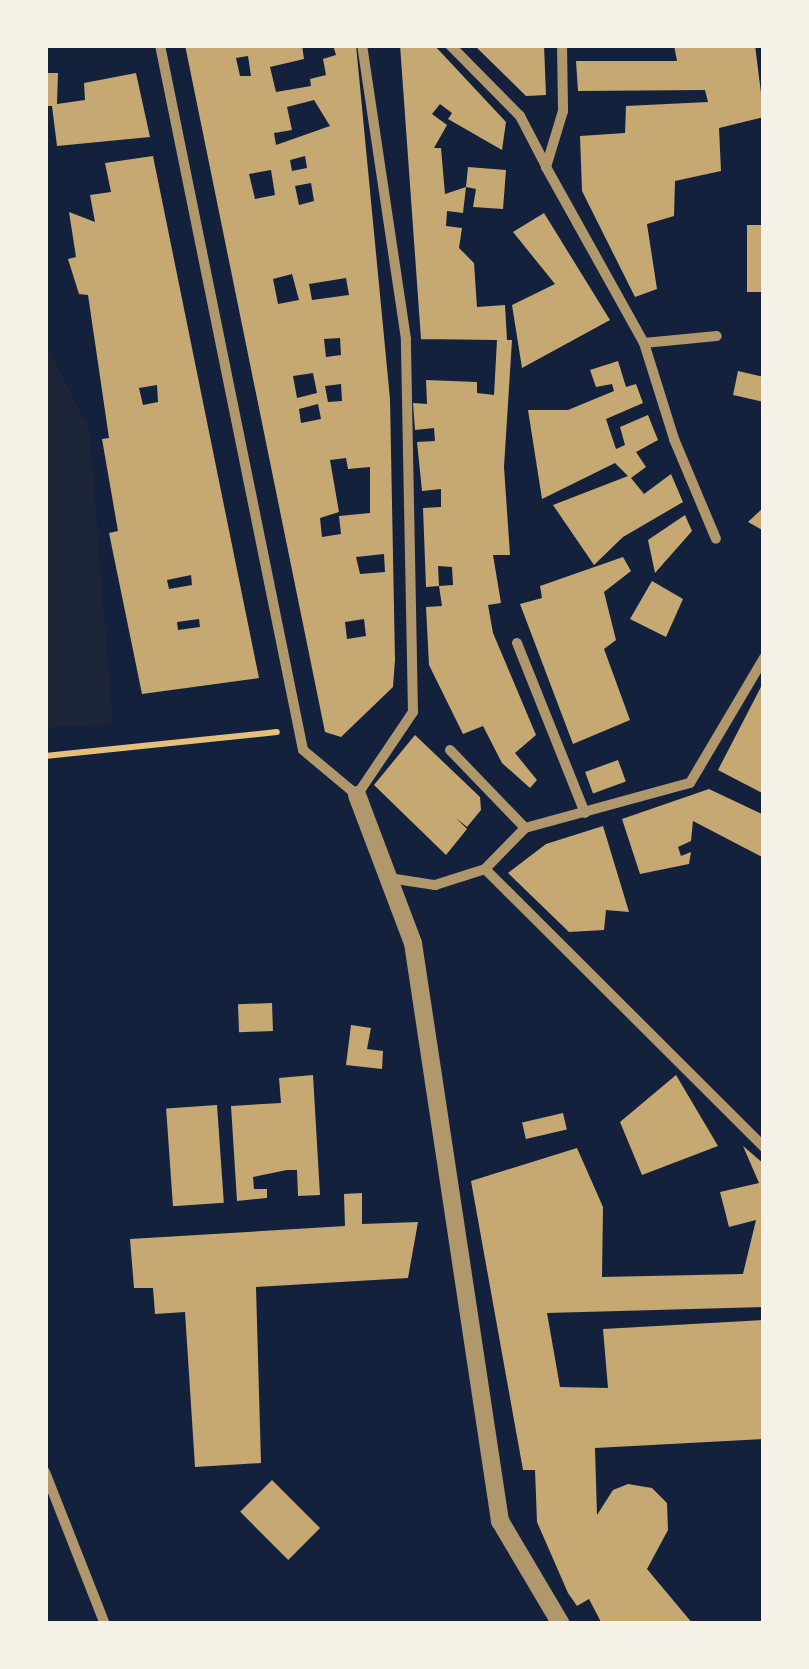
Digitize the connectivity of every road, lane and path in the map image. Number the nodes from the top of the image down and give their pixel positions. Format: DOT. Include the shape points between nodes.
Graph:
graph roads {
  1 [pos="160,45"];
  2 [pos="362,45"];
  3 [pos="450,45"];
  4 [pos="562,45"];
  5 [pos="546,167"];
  6 [pos="717,336"];
  7 [pos="644,343"];
  8 [pos="716,539"];
  9 [pos="516,644"];
  10 [pos="764,658"];
  11 [pos="298,730"];
  12 [pos="450,750"];
  13 [pos="45,756"];
  14 [pos="357,795"];
  15 [pos="585,813"];
  16 [pos="525,828"];
  17 [pos="485,869"];
  18 [pos="384,877"];
  19 [pos="764,1148"];
  20 [pos="45,1472"];
  21 [pos="105,1624"];
  22 [pos="561,1624"];
  1 -- 11 [label="street"];
  2 -- 14 [label="street" via="406,339 413,712"];
  3 -- 5 [label="street" via="520,116"];
  4 -- 5 [label="street" via="563,111"];
  5 -- 7 [label="street"];
  6 -- 7 [label="street"];
  7 -- 8 [label="street"];
  9 -- 15 [label="street"];
  10 -- 15 [label="street" via="690,783"];
  11 -- 13 [label="path"];
  11 -- 14 [label="street" via="303,750"];
  12 -- 16 [label="street"];
  14 -- 18 [label="street"];
  15 -- 16 [label="street"];
  16 -- 17 [label="street"];
  17 -- 18 [label="street" via="435,886"];
  17 -- 19 [label="street"];
  18 -- 22 [label="street" via="413,942 500,1521"];
  20 -- 21 [label="street"];
}
